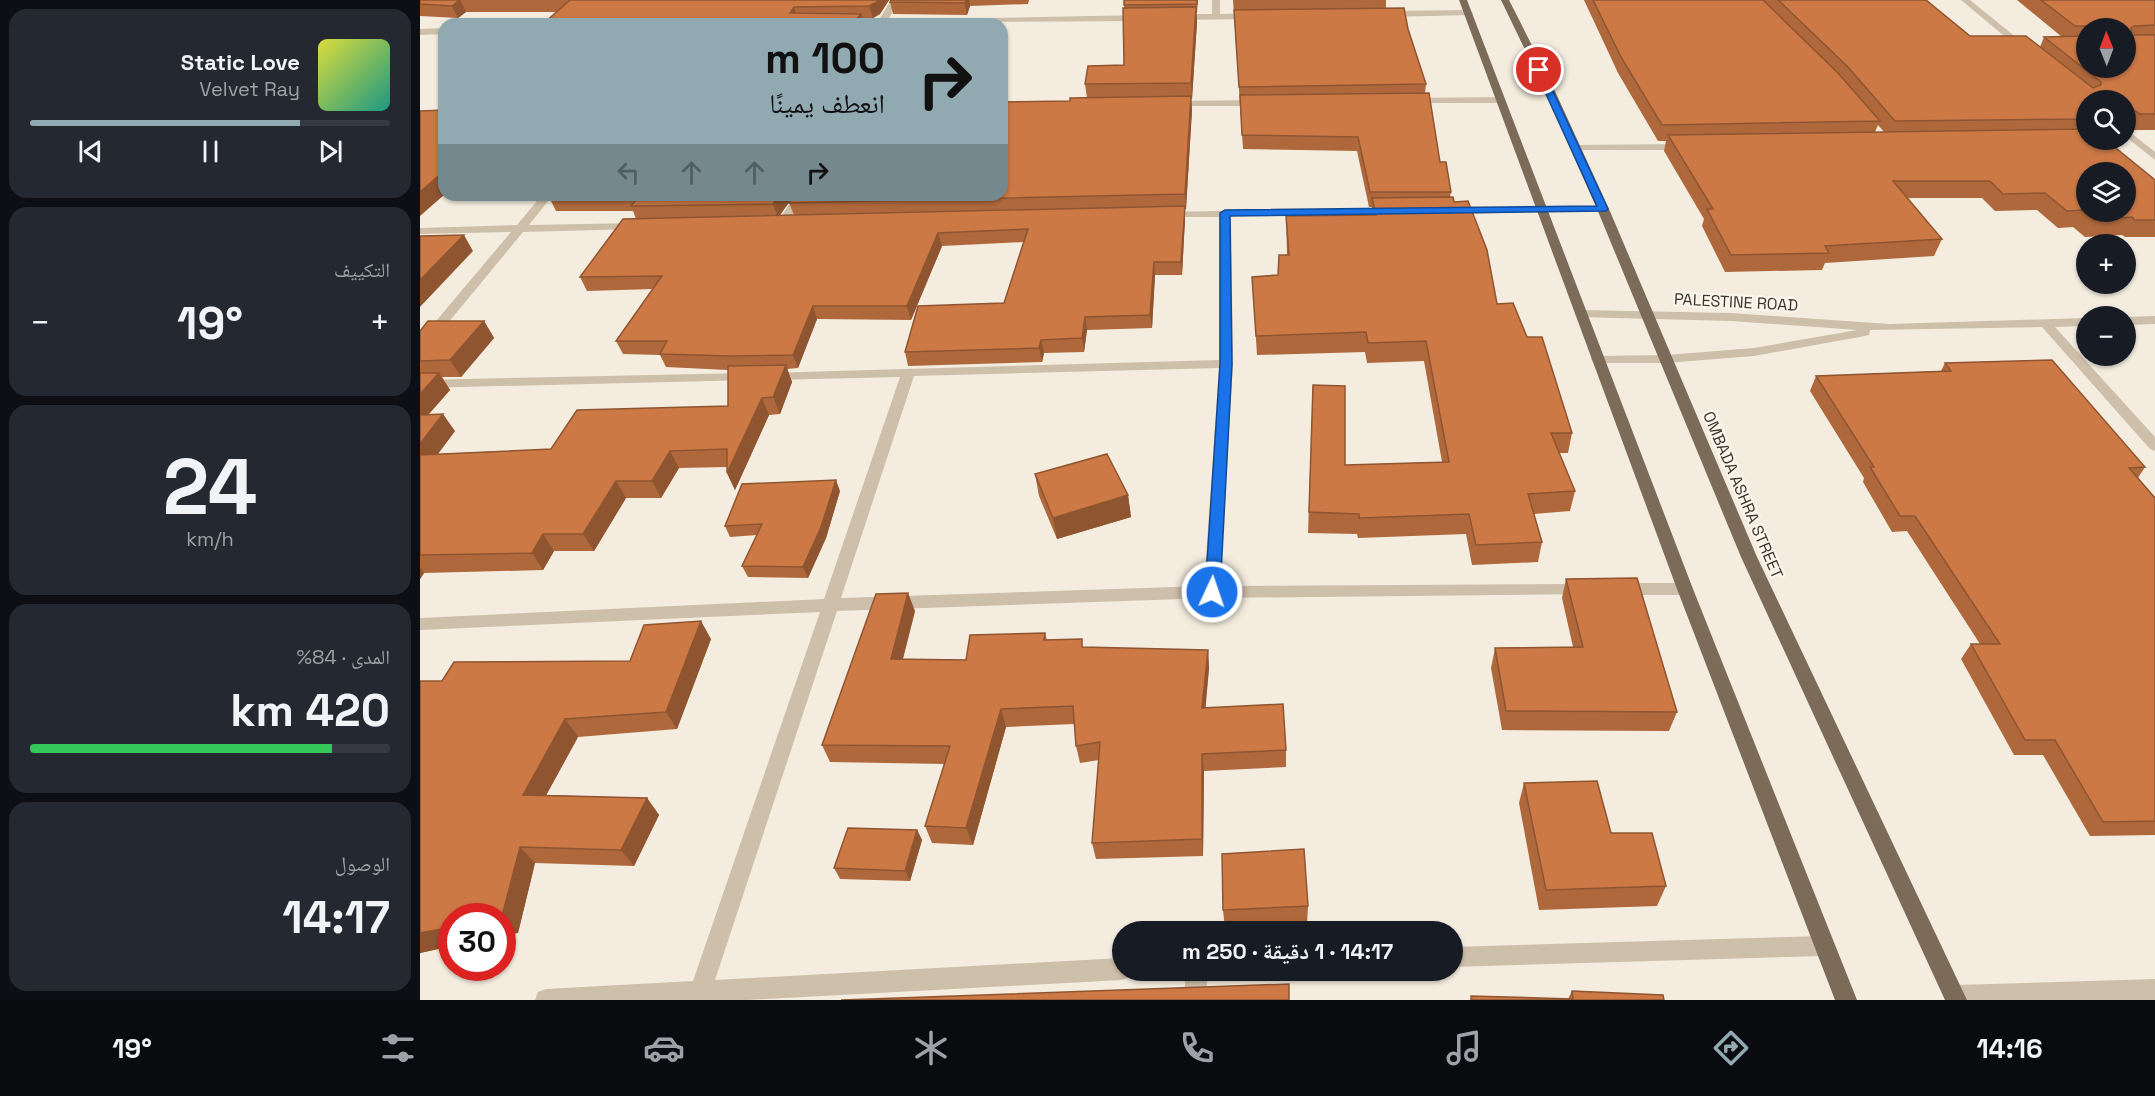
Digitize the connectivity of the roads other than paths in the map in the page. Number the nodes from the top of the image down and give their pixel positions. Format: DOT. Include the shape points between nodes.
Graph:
graph roads {
  1 [pos="895,0"];
  2 [pos="1216,0"];
  3 [pos="1505,0"];
  4 [pos="1965,0"];
  5 [pos="1466,6"];
  6 [pos="1377,14"];
  7 [pos="1216,16"];
  8 [pos="1262,16"];
  9 [pos="1158,17"];
  10 [pos="1169,17"];
  11 [pos="884,18"];
  12 [pos="1008,20"];
  13 [pos="438,31"];
  14 [pos="420,32"];
  15 [pos="2032,50"];
  16 [pos="1501,100"];
  17 [pos="1394,102"];
  18 [pos="1275,103"];
  19 [pos="1156,105"];
  20 [pos="2136,142"];
  21 [pos="1695,147"];
  22 [pos="1575,148"];
  23 [pos="2155,157"];
  24 [pos="543,201"];
  25 [pos="797,201"];
  26 [pos="1603,209"];
  27 [pos="1541,210"];
  28 [pos="1401,211"];
  29 [pos="1436,211"];
  30 [pos="1225,213"];
  31 [pos="1153,214"];
  32 [pos="783,222"];
  33 [pos="652,225"];
  34 [pos="520,229"];
  35 [pos="420,231"];
  36 [pos="1581,314"];
  37 [pos="1647,314"];
  38 [pos="2155,320"];
  39 [pos="2136,321"];
  40 [pos="2045,322"];
  41 [pos="2076,322"];
  42 [pos="1889,328"];
  43 [pos="420,348"];
  44 [pos="1598,359"];
  45 [pos="1666,359"];
  46 [pos="1226,364"];
  47 [pos="908,374"];
  48 [pos="420,384"];
  49 [pos="2155,446"];
  50 [pos="1685,589"];
  51 [pos="1212,592"];
  52 [pos="829,605"];
  53 [pos="420,624"];
  54 [pos="1824,946"];
  55 [pos="1463,957"];
  56 [pos="1112,970"];
  57 [pos="1196,981"];
  58 [pos="2155,990"];
  59 [pos="701,991"];
  60 [pos="1955,998"];
  61 [pos="546,1000"];
  62 [pos="1196,1000"];
  63 [pos="1846,1000"];
  1 -- 11 [label="street"];
  2 -- 7 [label="street"];
  3 -- 22 [label="main road, OMBADA ASHRA STREET"];
  4 -- 15 [label="street" via="2022,47"];
  5 -- 6 [label="street"];
  5 -- 16 [label="main road"];
  7 -- 8 [label="street"];
  7 -- 10 [label="street"];
  9 -- 12 [label="street"];
  13 -- 14 [label="street"];
  16 -- 17 [label="street"];
  16 -- 27 [label="main road"];
  18 -- 19 [label="street"];
  20 -- 23 [label="street"];
  21 -- 22 [label="street"];
  22 -- 26 [label="main road, OMBADA ASHRA STREET"];
  24 -- 34 [label="street"];
  25 -- 32 [label="street"];
  26 -- 27 [label="street"];
  26 -- 37 [label="main road, OMBADA ASHRA STREET"];
  27 -- 29 [label="street"];
  27 -- 36 [label="main road"];
  28 -- 30 [label="street"];
  30 -- 31 [label="street"];
  30 -- 46 [label="street"];
  33 -- 34 [label="street"];
  34 -- 35 [label="street"];
  34 -- 43 [label="street"];
  36 -- 37 [label="street, PALESTINE ROAD"];
  36 -- 44 [label="main road"];
  37 -- 42 [label="street, PALESTINE ROAD"];
  37 -- 45 [label="main road, OMBADA ASHRA STREET"];
  38 -- 39 [label="street"];
  40 -- 41 [label="street, PALESTINE ROAD"];
  40 -- 42 [label="street, PALESTINE ROAD"];
  40 -- 49 [label="street"];
  42 -- 45 [label="street, PALESTINE ROAD" via="1754,352"];
  44 -- 45 [label="street, PALESTINE ROAD"];
  44 -- 50 [label="main road"];
  45 -- 60 [label="main road, OMBADA ASHRA STREET" via="1749,557"];
  46 -- 47 [label="street"];
  46 -- 51 [label="street"];
  47 -- 48 [label="street"];
  47 -- 52 [label="street"];
  50 -- 51 [label="street"];
  50 -- 54 [label="main road"];
  51 -- 52 [label="street"];
  52 -- 53 [label="street"];
  52 -- 59 [label="street"];
  54 -- 55 [label="street"];
  54 -- 63 [label="main road"];
  56 -- 59 [label="street"];
  57 -- 62 [label="street"];
  58 -- 60 [label="street"];
  59 -- 61 [label="street"];
}
